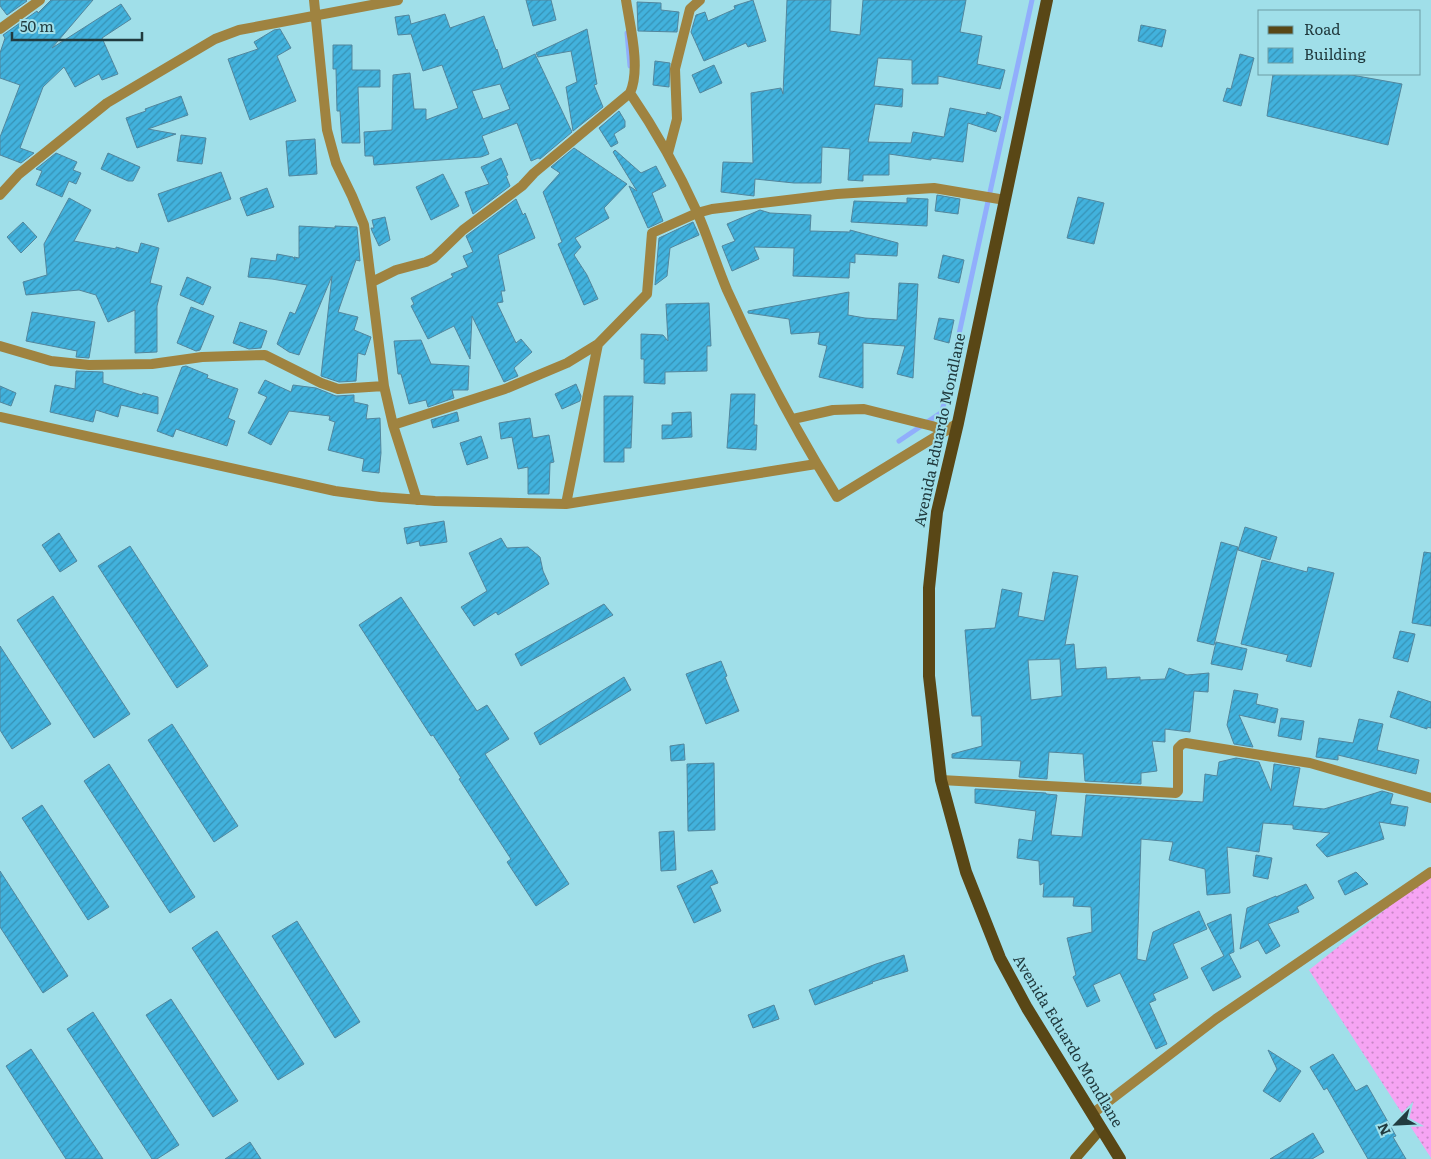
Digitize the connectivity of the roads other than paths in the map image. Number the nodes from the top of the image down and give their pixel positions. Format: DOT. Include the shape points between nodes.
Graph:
graph roads {
  1 [pos="40,0"];
  2 [pos="314,0"];
  3 [pos="398,0"];
  4 [pos="626,0"];
  5 [pos="700,0"];
  6 [pos="1047,0"];
  7 [pos="316,14"];
  8 [pos="0,28"];
  9 [pos="630,93"];
  10 [pos="668,153"];
  11 [pos="0,195"];
  12 [pos="1005,200"];
  13 [pos="697,213"];
  14 [pos="372,282"];
  15 [pos="598,344"];
  16 [pos="0,346"];
  17 [pos="384,386"];
  18 [pos="0,417"];
  19 [pos="793,419"];
  20 [pos="958,423"];
  21 [pos="393,425"];
  22 [pos="946,431"];
  23 [pos="816,464"];
  24 [pos="417,500"];
  25 [pos="566,504"];
  26 [pos="941,780"];
  27 [pos="1431,798"];
  28 [pos="1431,872"];
  29 [pos="1092,1114"];
  30 [pos="1101,1129"];
  31 [pos="1075,1159"];
  32 [pos="1120,1159"];
  1 -- 8 [label="street"];
  2 -- 7 [label="street"];
  3 -- 7 [label="street"];
  4 -- 9 [label="street" via="634,57 635,84"];
  5 -- 10 [label="street" via="690,9 675,69 677,119"];
  6 -- 12 [label="main road, Avenida Eduardo Mondlane"];
  7 -- 11 [label="street" via="239,30 214,39 107,103 19,174"];
  7 -- 14 [label="street" via="327,130 336,163 364,225"];
  9 -- 10 [label="street"];
  9 -- 14 [label="street" via="522,186 463,230 434,258 396,270"];
  10 -- 13 [label="street"];
  12 -- 13 [label="street" via="934,188 837,194"];
  12 -- 20 [label="main road, Avenida Eduardo Mondlane"];
  13 -- 15 [label="street" via="652,234 647,294"];
  13 -- 19 [label="street" via="756,352"];
  14 -- 17 [label="street"];
  15 -- 21 [label="street" via="567,363 505,389"];
  15 -- 25 [label="street"];
  16 -- 17 [label="street" via="51,361 89,365 152,364 202,357 265,355 338,389"];
  17 -- 21 [label="street"];
  18 -- 24 [label="street" via="335,491"];
  19 -- 22 [label="street" via="833,410 864,409"];
  19 -- 23 [label="street"];
  20 -- 22 [label="street"];
  20 -- 26 [label="main road, Avenida Eduardo Mondlane" via="937,512 929,588 929,676"];
  21 -- 24 [label="street"];
  22 -- 23 [label="street" via="837,497"];
  23 -- 25 [label="street"];
  24 -- 25 [label="street"];
  26 -- 27 [label="street" via="1176,793 1178,748 1186,743 1310,763"];
  26 -- 29 [label="main road, Avenida Eduardo Mondlane" via="966,872 1000,958"];
  28 -- 29 [label="street" via="1216,1019"];
  29 -- 30 [label="main road, Avenida Eduardo Mondlane"];
  30 -- 31 [label="street"];
  30 -- 32 [label="main road, Avenida Eduardo Mondlane"];
}
